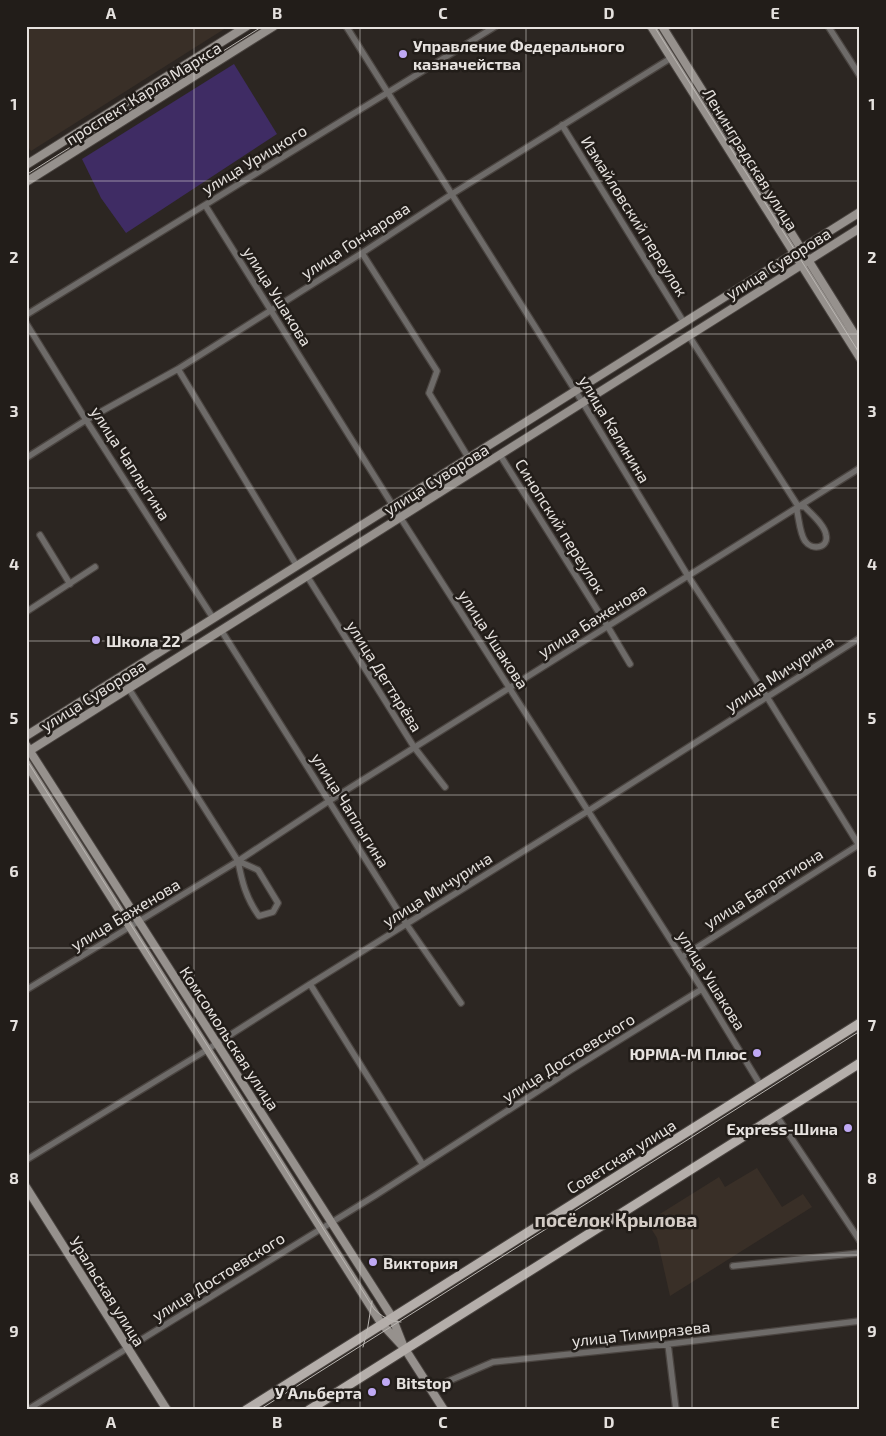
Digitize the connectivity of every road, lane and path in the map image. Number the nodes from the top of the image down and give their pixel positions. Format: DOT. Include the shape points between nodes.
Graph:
graph roads {
  1 [pos="247,26"];
  2 [pos="274,26"];
  3 [pos="346,26"];
  4 [pos="496,26"];
  5 [pos="651,26"];
  6 [pos="662,26"];
  7 [pos="828,26"];
  8 [pos="671,58"];
  9 [pos="860,76"];
  10 [pos="387,94"];
  11 [pos="562,125"];
  12 [pos="26,165"];
  13 [pos="26,182"];
  14 [pos="452,194"];
  15 [pos="205,205"];
  16 [pos="860,212"];
  17 [pos="860,228"];
  18 [pos="798,251"];
  19 [pos="362,253"];
  20 [pos="805,263"];
  21 [pos="271,309"];
  22 [pos="26,315"];
  23 [pos="683,321"];
  24 [pos="26,323"];
  25 [pos="688,336"];
  26 [pos="860,343"];
  27 [pos="860,358"];
  28 [pos="178,369"];
  29 [pos="575,391"];
  30 [pos="583,403"];
  31 [pos="86,420"];
  32 [pos="500,455"];
  33 [pos="468,457"];
  34 [pos="26,458"];
  35 [pos="860,468"];
  36 [pos="393,505"];
  37 [pos="798,506"];
  38 [pos="400,518"];
  39 [pos="40,535"];
  40 [pos="297,566"];
  41 [pos="95,568"];
  42 [pos="307,576"];
  43 [pos="688,576"];
  44 [pos="70,584"];
  45 [pos="26,612"];
  46 [pos="213,618"];
  47 [pos="608,626"];
  48 [pos="221,630"];
  49 [pos="860,638"];
  50 [pos="630,664"];
  51 [pos="510,688"];
  52 [pos="128,689"];
  53 [pos="767,696"];
  54 [pos="26,736"];
  55 [pos="414,747"];
  56 [pos="27,749"];
  57 [pos="26,763"];
  58 [pos="445,787"];
  59 [pos="328,801"];
  60 [pos="588,811"];
  61 [pos="859,845"];
  62 [pos="238,861"];
  63 [pos="139,922"];
  64 [pos="407,924"];
  65 [pos="130,927"];
  66 [pos="682,957"];
  67 [pos="26,981"];
  68 [pos="310,984"];
  69 [pos="28,989"];
  70 [pos="702,989"];
  71 [pos="461,1003"];
  72 [pos="860,1023"];
  73 [pos="217,1044"];
  74 [pos="208,1050"];
  75 [pos="860,1062"];
  76 [pos="761,1086"];
  77 [pos="776,1115"];
  78 [pos="26,1160"];
  79 [pos="423,1165"];
  80 [pos="26,1187"];
  81 [pos="332,1223"];
  82 [pos="321,1228"];
  83 [pos="860,1241"];
  84 [pos="860,1253"];
  85 [pos="733,1266"];
  86 [pos="392,1317"];
  87 [pos="860,1321"];
  88 [pos="381,1323"];
  89 [pos="668,1344"];
  90 [pos="128,1348"];
  91 [pos="405,1349"];
  92 [pos="430,1389"];
  93 [pos="28,1410"];
  94 [pos="168,1410"];
  95 [pos="246,1410"];
  96 [pos="309,1410"];
  97 [pos="444,1410"];
  98 [pos="676,1410"];
  1 -- 12 [label="main road, проспект Карла Маркса"];
  2 -- 13 [label="main road, проспект Карла Маркса"];
  3 -- 10 [label="street, улица Калинина"];
  4 -- 10 [label="street, улица Урицкого"];
  5 -- 8 [label="main road, Ленинградская улица"];
  6 -- 18 [label="main road, Ленинградская улица"];
  7 -- 9 [label="street"];
  8 -- 11 [label="street, улица Гончарова"];
  8 -- 18 [label="main road, Ленинградская улица"];
  10 -- 14 [label="street, улица Калинина"];
  10 -- 15 [label="street, улица Урицкого"];
  11 -- 14 [label="street, улица Гончарова"];
  11 -- 23 [label="street, Измайловский переулок"];
  14 -- 19 [label="street, улица Гончарова"];
  14 -- 29 [label="street, улица Калинина"];
  15 -- 21 [label="street, улица Ушакова"];
  15 -- 22 [label="street, улица Урицкого"];
  16 -- 18 [label="main road, улица Суворова"];
  17 -- 20 [label="main road, улица Суворова"];
  18 -- 20 [label="main road, Ленинградская улица"];
  18 -- 23 [label="main road, улица Суворова"];
  19 -- 21 [label="street, улица Гончарова"];
  19 -- 33 [label="street" via="437,371 429,393"];
  20 -- 25 [label="main road, улица Суворова"];
  20 -- 26 [label="main road, Ленинградская улица"];
  20 -- 27 [label="main road, Ленинградская улица"];
  21 -- 28 [label="street, улица Гончарова"];
  21 -- 36 [label="street, улица Ушакова"];
  23 -- 29 [label="main road, улица Суворова"];
  24 -- 31 [label="street, улица Чаплыгина"];
  25 -- 30 [label="main road, улица Суворова"];
  25 -- 37 [label="street"];
  28 -- 31 [label="street, улица Гончарова"];
  28 -- 40 [label="street"];
  29 -- 30 [label="street, улица Калинина"];
  29 -- 33 [label="main road, улица Суворова"];
  30 -- 32 [label="main road, улица Суворова"];
  30 -- 43 [label="street, улица Калинина"];
  31 -- 34 [label="street, улица Гончарова"];
  31 -- 46 [label="street, улица Чаплыгина"];
  32 -- 38 [label="main road, улица Суворова"];
  32 -- 47 [label="street, Синопский переулок"];
  33 -- 36 [label="main road, улица Суворова"];
  35 -- 37 [label="street, улица Баженова"];
  36 -- 38 [label="street, улица Ушакова"];
  36 -- 40 [label="main road, улица Суворова"];
  37 -- 37 [label="street" via="804,507 824,530 827,536 822,547 809,546 804,540"];
  37 -- 43 [label="street, улица Баженова"];
  38 -- 42 [label="main road, улица Суворова"];
  38 -- 51 [label="street, улица Ушакова"];
  39 -- 44 [label="street"];
  40 -- 46 [label="main road, улица Суворова"];
  41 -- 44 [label="street"];
  42 -- 48 [label="main road, улица Суворова"];
  42 -- 55 [label="street, улица Дегтярёва"];
  43 -- 47 [label="street, улица Баженова"];
  43 -- 53 [label="street, улица Калинина"];
  44 -- 45 [label="street"];
  46 -- 54 [label="main road, улица Суворова"];
  47 -- 50 [label="street, Синопский переулок"];
  47 -- 51 [label="street, улица Баженова"];
  48 -- 52 [label="main road, улица Суворова"];
  48 -- 59 [label="street, улица Чаплыгина"];
  49 -- 53 [label="street, улица Мичурина"];
  51 -- 55 [label="street, улица Баженова"];
  51 -- 60 [label="street, улица Ушакова"];
  52 -- 56 [label="main road, улица Суворова"];
  52 -- 62 [label="street"];
  53 -- 60 [label="street, улица Мичурина"];
  53 -- 61 [label="street, улица Калинина"];
  55 -- 58 [label="street, улица Дегтярёва"];
  55 -- 59 [label="street, улица Баженова"];
  56 -- 63 [label="main road, Комсомольская улица"];
  57 -- 65 [label="main road, Комсомольская улица"];
  59 -- 62 [label="street, улица Баженова"];
  59 -- 64 [label="street, улица Чаплыгина"];
  60 -- 64 [label="street, улица Мичурина"];
  60 -- 66 [label="street, улица Ушакова"];
  61 -- 66 [label="street, улица Багратиона"];
  62 -- 62 [label="street" via="250,904 259,916 273,912 278,903 258,870"];
  62 -- 63 [label="street, улица Баженова"];
  63 -- 65 [label="street, улица Баженова"];
  63 -- 73 [label="main road, Комсомольская улица"];
  64 -- 68 [label="street, улица Мичурина"];
  64 -- 71 [label="street, улица Чаплыгина"];
  65 -- 69 [label="street, улица Баженова"];
  65 -- 74 [label="main road, Комсомольская улица"];
  66 -- 70 [label="street, улица Ушакова"];
  67 -- 69 [label="street"];
  68 -- 73 [label="street, улица Мичурина"];
  68 -- 79 [label="street"];
  70 -- 76 [label="street, улица Ушакова"];
  70 -- 79 [label="street, улица Достоевского"];
  72 -- 76 [label="main road, Советская улица"];
  73 -- 74 [label="street, улица Мичурина"];
  73 -- 81 [label="main road, Комсомольская улица"];
  74 -- 78 [label="street, улица Мичурина"];
  74 -- 82 [label="main road, Комсомольская улица"];
  75 -- 77 [label="main road"];
  76 -- 86 [label="main road, Советская улица"];
  77 -- 83 [label="street"];
  77 -- 91 [label="main road"];
  79 -- 81 [label="street, улица Достоевского"];
  80 -- 90 [label="main road, Уральская улица"];
  81 -- 82 [label="street, улица Достоевского"];
  81 -- 86 [label="main road, Комсомольская улица"];
  82 -- 88 [label="main road, Комсомольская улица"];
  82 -- 90 [label="street, улица Достоевского"];
  84 -- 85 [label="street"];
  86 -- 88 [label="main road, Советская улица"];
  86 -- 91 [label="main road, Комсомольская улица"];
  87 -- 89 [label="street, улица Тимирязева"];
  88 -- 91 [label="main road, Комсомольская улица"];
  88 -- 95 [label="main road, Советская улица"];
  89 -- 92 [label="street, улица Тимирязева" via="492,1362"];
  89 -- 98 [label="street"];
  90 -- 93 [label="street, улица Достоевского"];
  90 -- 94 [label="main road, Уральская улица"];
  91 -- 92 [label="main road, Комсомольская улица"];
  91 -- 96 [label="main road"];
  92 -- 97 [label="main road, Комсомольская улица"];
}
